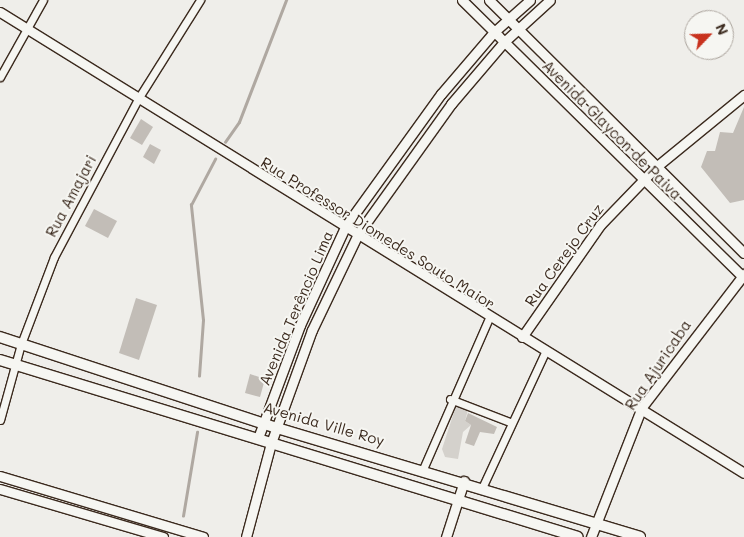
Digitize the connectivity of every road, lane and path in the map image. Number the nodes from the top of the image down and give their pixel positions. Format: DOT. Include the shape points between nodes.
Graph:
graph roads {
  1 [pos="43,0"];
  2 [pos="200,0"];
  3 [pos="462,0"];
  4 [pos="489,0"];
  5 [pos="530,0"];
  6 [pos="550,0"];
  7 [pos="0,12"];
  8 [pos="508,19"];
  9 [pos="26,28"];
  10 [pos="518,28"];
  11 [pos="494,32"];
  12 [pos="504,42"];
  13 [pos="0,77"];
  14 [pos="440,94"];
  15 [pos="744,94"];
  16 [pos="138,100"];
  17 [pos="451,104"];
  18 [pos="656,167"];
  19 [pos="643,180"];
  20 [pos="345,227"];
  21 [pos="358,234"];
  22 [pos="744,253"];
  23 [pos="743,276"];
  24 [pos="489,318"];
  25 [pos="522,336"];
  26 [pos="0,337"];
  27 [pos="21,344"];
  28 [pos="546,350"];
  29 [pos="0,360"];
  30 [pos="15,364"];
  31 [pos="450,399"];
  32 [pos="642,407"];
  33 [pos="0,420"];
  34 [pos="263,422"];
  35 [pos="510,422"];
  36 [pos="276,428"];
  37 [pos="258,438"];
  38 [pos="271,443"];
  39 [pos="422,469"];
  40 [pos="744,472"];
  41 [pos="0,476"];
  42 [pos="464,481"];
  43 [pos="482,488"];
  44 [pos="0,489"];
  45 [pos="458,501"];
  46 [pos="595,523"];
  47 [pos="163,537"];
  48 [pos="203,537"];
  49 [pos="246,537"];
  50 [pos="446,537"];
  51 [pos="578,537"];
  52 [pos="591,537"];
  53 [pos="640,537"];
  1 -- 9 [label="street"];
  2 -- 16 [label="street, Rua Amajari"];
  3 -- 11 [label="main road, Avenida Glaycon de Paiva"];
  4 -- 8 [label="main road, Avenida Glaycon de Paiva"];
  5 -- 8 [label="main road, Avenida Terêncio Lima"];
  6 -- 10 [label="main road, Avenida Terêncio Lima"];
  7 -- 9 [label="main road, Rua Professor Diomedes Souto Maior"];
  8 -- 10 [label="main road, Avenida Glaycon de Paiva"];
  8 -- 11 [label="main road, Avenida Terêncio Lima"];
  9 -- 13 [label="street"];
  9 -- 16 [label="main road, Rua Professor Diomedes Souto Maior"];
  10 -- 12 [label="main road, Avenida Terêncio Lima"];
  10 -- 18 [label="main road, Avenida Glaycon de Paiva"];
  11 -- 12 [label="main road, Avenida Glaycon de Paiva"];
  11 -- 14 [label="main road, Avenida Terêncio Lima"];
  12 -- 17 [label="main road, Avenida Terêncio Lima"];
  12 -- 19 [label="main road, Avenida Glaycon de Paiva"];
  14 -- 17 [label="main road"];
  14 -- 20 [label="main road, Avenida Terêncio Lima"];
  15 -- 18 [label="main road, Rua Cerejo Cruz"];
  16 -- 20 [label="main road, Rua Professor Diomedes Souto Maior"];
  16 -- 27 [label="street, Rua Amajari" via="54,257"];
  17 -- 21 [label="main road, Avenida Terêncio Lima"];
  18 -- 19 [label="main road, Rua Cerejo Cruz"];
  18 -- 22 [label="main road, Avenida Glaycon de Paiva"];
  19 -- 23 [label="main road, Avenida Glaycon de Paiva"];
  19 -- 25 [label="main road, Rua Cerejo Cruz" via="600,225"];
  20 -- 21 [label="main road, Rua Professor Diomedes Souto Maior"];
  20 -- 34 [label="main road, Avenida Terêncio Lima"];
  21 -- 24 [label="main road, Rua Professor Diomedes Souto Maior"];
  21 -- 36 [label="main road, Avenida Terêncio Lima" via="312,330"];
  23 -- 32 [label="main road, Rua Ajuricaba"];
  24 -- 25 [label="main road, Rua Professor Diomedes Souto Maior"];
  24 -- 31 [label="street"];
  25 -- 28 [label="main road, Rua Professor Diomedes Souto Maior"];
  26 -- 27 [label="main road, Avenida Ville Roy"];
  27 -- 30 [label="street, Rua Amajari"];
  27 -- 34 [label="main road, Avenida Ville Roy"];
  28 -- 32 [label="main road, Rua Professor Diomedes Souto Maior"];
  28 -- 35 [label="street"];
  29 -- 30 [label="main road"];
  30 -- 33 [label="street, Rua Amajari"];
  30 -- 37 [label="main road"];
  31 -- 35 [label="street"];
  31 -- 39 [label="street"];
  32 -- 40 [label="main road, Rua Professor Diomedes Souto Maior"];
  32 -- 46 [label="main road, Rua Ajuricaba"];
  34 -- 36 [label="main road, Avenida Ville Roy"];
  34 -- 37 [label="main road, Avenida Terêncio Lima"];
  35 -- 43 [label="street"];
  36 -- 38 [label="main road, Avenida Terêncio Lima"];
  36 -- 39 [label="main road, Avenida Ville Roy"];
  37 -- 38 [label="main road"];
  38 -- 45 [label="main road"];
  38 -- 49 [label="main road, Avenida Terêncio Lima"];
  39 -- 42 [label="main road, Avenida Ville Roy"];
  41 -- 48 [label="main road"];
  42 -- 43 [label="main road, Avenida Ville Roy"];
  42 -- 45 [label="main road"];
  43 -- 46 [label="main road, Avenida Ville Roy"];
  44 -- 47 [label="main road"];
  45 -- 50 [label="main road"];
  45 -- 51 [label="main road"];
  46 -- 52 [label="main road, Rua Ajuricaba"];
  46 -- 53 [label="main road, Avenida Ville Roy"];
}
